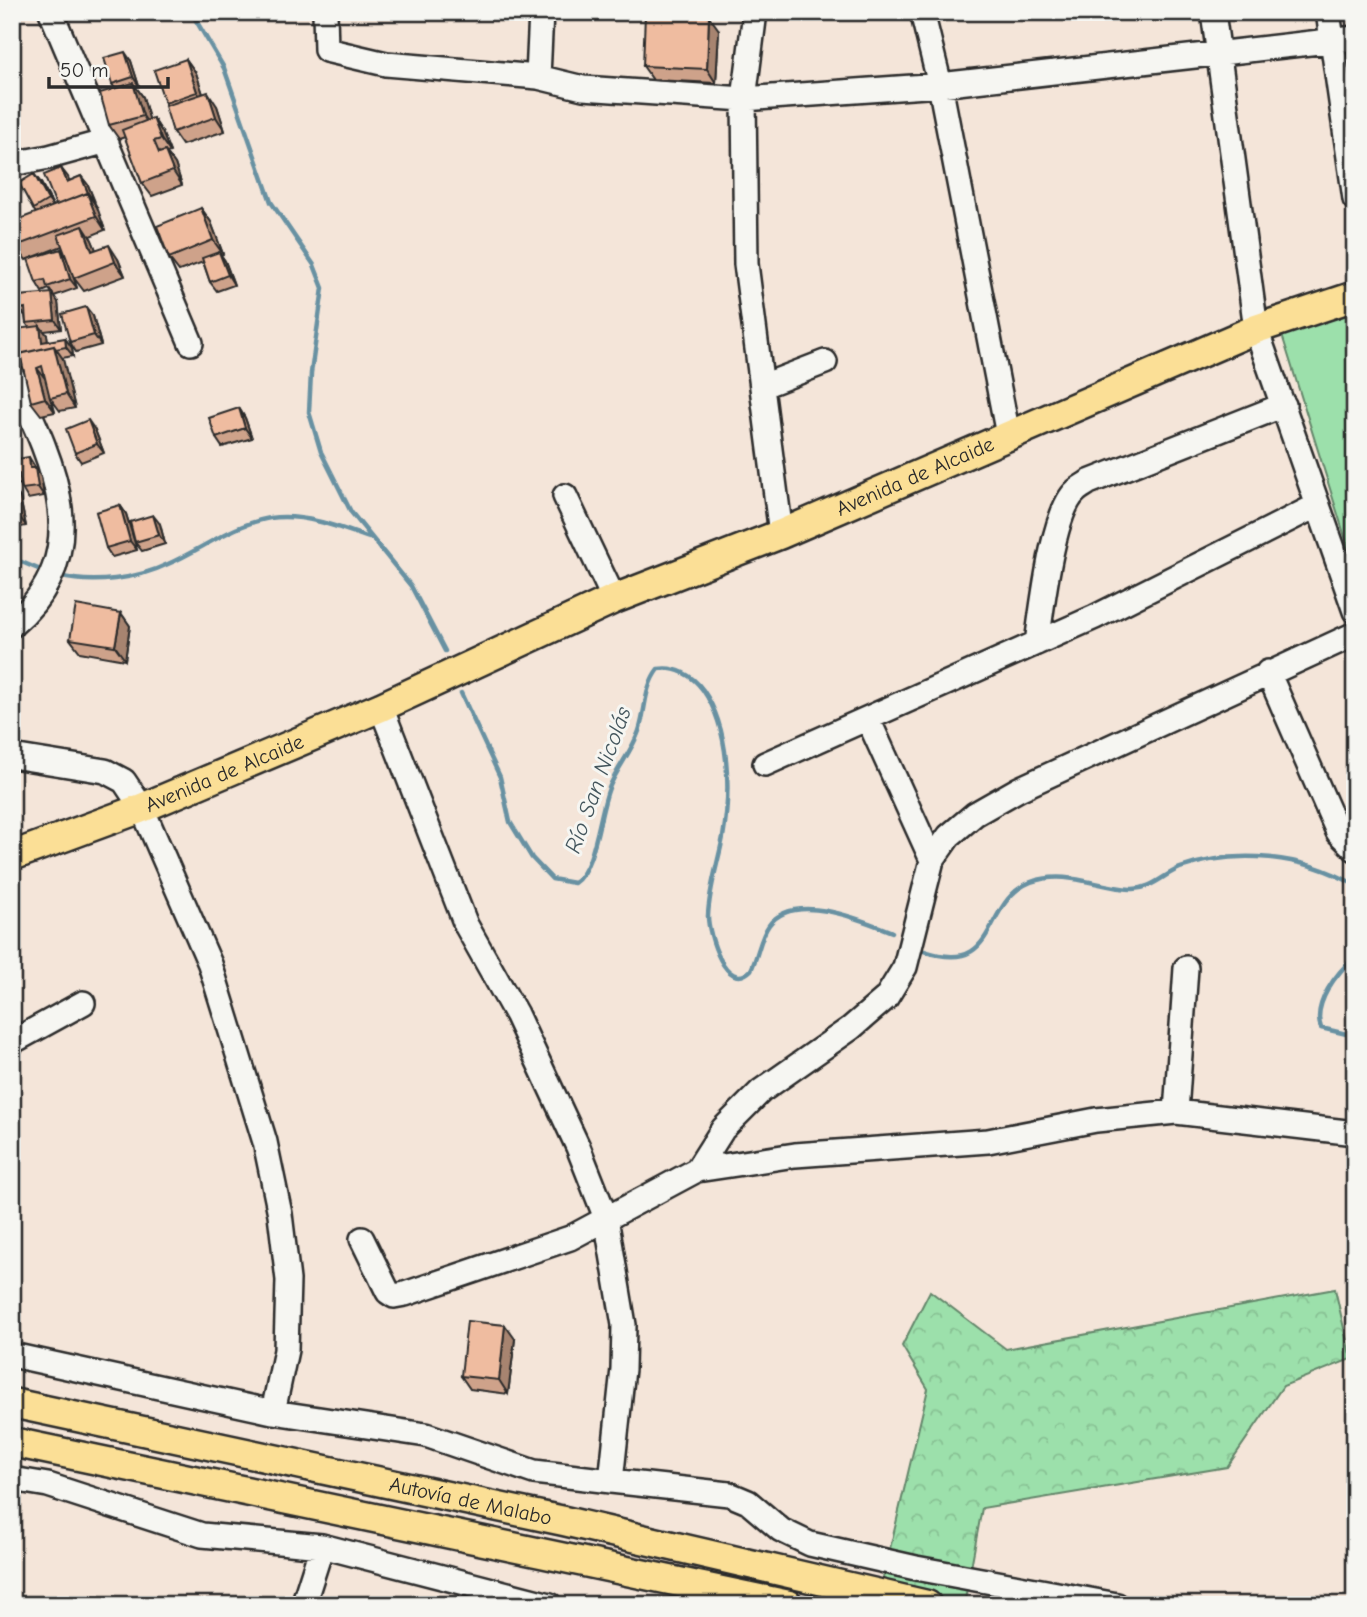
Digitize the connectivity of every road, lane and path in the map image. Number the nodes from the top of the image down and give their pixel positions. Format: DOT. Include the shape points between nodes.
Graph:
graph roads {
  1 [pos="51,12"];
  2 [pos="324,12"];
  3 [pos="541,12"];
  4 [pos="755,12"];
  5 [pos="922,12"];
  6 [pos="1213,12"];
  7 [pos="1328,12"];
  8 [pos="1355,38"];
  9 [pos="1331,40"];
  10 [pos="1217,52"];
  11 [pos="538,77"];
  12 [pos="940,85"];
  13 [pos="744,99"];
  14 [pos="107,141"];
  15 [pos="12,164"];
  16 [pos="1355,199"];
  17 [pos="1355,296"];
  18 [pos="1256,329"];
  19 [pos="191,343"];
  20 [pos="825,362"];
  21 [pos="12,376"];
  22 [pos="762,386"];
  23 [pos="1284,405"];
  24 [pos="1008,435"];
  25 [pos="565,496"];
  26 [pos="1318,505"];
  27 [pos="781,534"];
  28 [pos="614,599"];
  29 [pos="1355,611"];
  30 [pos="12,625"];
  31 [pos="1355,634"];
  32 [pos="1037,643"];
  33 [pos="1268,672"];
  34 [pos="381,707"];
  35 [pos="868,719"];
  36 [pos="12,756"];
  37 [pos="765,764"];
  38 [pos="142,808"];
  39 [pos="1355,849"];
  40 [pos="12,856"];
  41 [pos="932,860"];
  42 [pos="1186,968"];
  43 [pos="83,1003"];
  44 [pos="12,1042"];
  45 [pos="1176,1112"];
  46 [pos="1355,1133"];
  47 [pos="697,1170"];
  48 [pos="606,1218"];
  49 [pos="362,1239"];
  50 [pos="12,1355"];
  51 [pos="12,1403"];
  52 [pos="273,1412"];
  53 [pos="12,1442"];
  54 [pos="12,1479"];
  55 [pos="611,1481"];
  56 [pos="322,1546"];
  57 [pos="523,1602"];
  58 [pos="303,1605"];
  59 [pos="550,1605"];
  60 [pos="789,1605"];
  61 [pos="927,1605"];
  62 [pos="1117,1605"];
  1 -- 14 [label="street"];
  2 -- 11 [label="street" via="323,40 326,50 336,54 386,64"];
  3 -- 11 [label="street"];
  4 -- 13 [label="street"];
  5 -- 12 [label="street"];
  6 -- 10 [label="street"];
  7 -- 9 [label="street"];
  8 -- 9 [label="street"];
  9 -- 10 [label="street"];
  9 -- 16 [label="street"];
  10 -- 12 [label="street"];
  10 -- 18 [label="street"];
  11 -- 13 [label="street" via="583,88"];
  12 -- 13 [label="street"];
  12 -- 24 [label="street"];
  13 -- 22 [label="street" via="746,264"];
  14 -- 15 [label="street"];
  14 -- 19 [label="street"];
  17 -- 18 [label="main road, Avenida de Alcaide"];
  18 -- 23 [label="street"];
  18 -- 24 [label="main road, Avenida de Alcaide"];
  20 -- 22 [label="street"];
  21 -- 30 [label="street" via="46,449 63,515 59,557 46,588"];
  22 -- 27 [label="street"];
  23 -- 26 [label="street"];
  23 -- 32 [label="street" via="1074,492 1063,512 1051,559"];
  24 -- 27 [label="main road, Avenida de Alcaide"];
  25 -- 28 [label="street"];
  26 -- 29 [label="street"];
  26 -- 32 [label="street"];
  27 -- 28 [label="main road, Avenida de Alcaide"];
  28 -- 34 [label="main road, Avenida de Alcaide"];
  31 -- 33 [label="street"];
  32 -- 35 [label="street"];
  33 -- 39 [label="street" via="1338,832"];
  33 -- 41 [label="street" via="1019,789 975,814 949,836"];
  34 -- 38 [label="main road, Avenida de Alcaide"];
  34 -- 48 [label="street" via="466,925 516,1014"];
  35 -- 37 [label="street"];
  35 -- 41 [label="street"];
  36 -- 38 [label="street" via="105,771 124,781"];
  38 -- 40 [label="main road, Avenida de Alcaide"];
  38 -- 52 [label="street" via="210,964 267,1154 288,1280 286,1350"];
  41 -- 47 [label="street" via="905,967 886,998 761,1091 723,1129"];
  42 -- 45 [label="street"];
  43 -- 44 [label="street"];
  45 -- 46 [label="street"];
  45 -- 47 [label="street" via="1096,1120 988,1141 794,1155"];
  47 -- 48 [label="street"];
  48 -- 49 [label="street" via="521,1257 394,1296 384,1287"];
  48 -- 55 [label="street" via="624,1325"];
  50 -- 52 [label="street"];
  51 -- 61 [label="main road, Autovía de Malabo" via="564,1521"];
  52 -- 55 [label="street" via="426,1435 534,1472"];
  53 -- 60 [label="main road, Autovía de Malabo"];
  54 -- 56 [label="street" via="48,1485 202,1535"];
  55 -- 62 [label="street" via="729,1494 748,1502 780,1530 810,1544"];
  56 -- 57 [label="street"];
  56 -- 58 [label="street"];
  57 -- 59 [label="street"];
}
